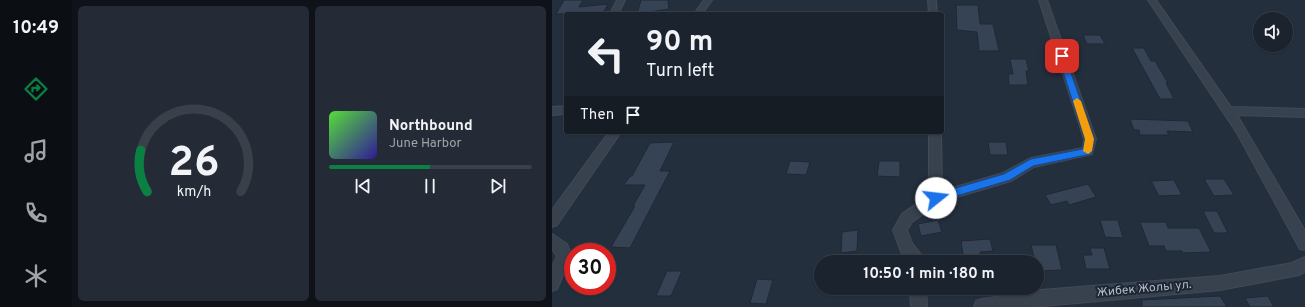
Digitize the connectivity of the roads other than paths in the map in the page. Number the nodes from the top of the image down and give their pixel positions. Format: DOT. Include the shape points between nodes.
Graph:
graph roads {
  1 [pos="621,0"];
  2 [pos="708,0"];
  3 [pos="932,0"];
  4 [pos="1043,0"];
  5 [pos="1152,0"];
  6 [pos="615,12"];
  7 [pos="699,12"];
  8 [pos="933,12"];
  9 [pos="564,110"];
  10 [pos="552,111"];
  11 [pos="1227,111"];
  12 [pos="1305,113"];
  13 [pos="613,134"];
  14 [pos="935,134"];
  15 [pos="936,198"];
  16 [pos="552,221"];
  17 [pos="552,240"];
  18 [pos="1305,244"];
  19 [pos="913,255"];
  20 [pos="1305,264"];
  21 [pos="552,284"];
  22 [pos="918,295"];
  23 [pos="919,307"];
  24 [pos="982,307"];
  1 -- 6 [label="street"];
  2 -- 7 [label="street"];
  3 -- 8 [label="street"];
  4 -- 15 [label="street" via="1090,139 1088,151 1031,163 1007,177"];
  5 -- 11 [label="street"];
  9 -- 10 [label="street"];
  11 -- 12 [label="street"];
  11 -- 18 [label="street" via="1242,131"];
  13 -- 16 [label="street"];
  14 -- 15 [label="street"];
  15 -- 19 [label="street" via="907,218 900,230 906,248"];
  17 -- 21 [label="street" via="562,249 564,256"];
  20 -- 24 [label="street, Жибек Жолы ул." via="1294,270 1220,283 1041,298"];
  22 -- 23 [label="street"];
}
